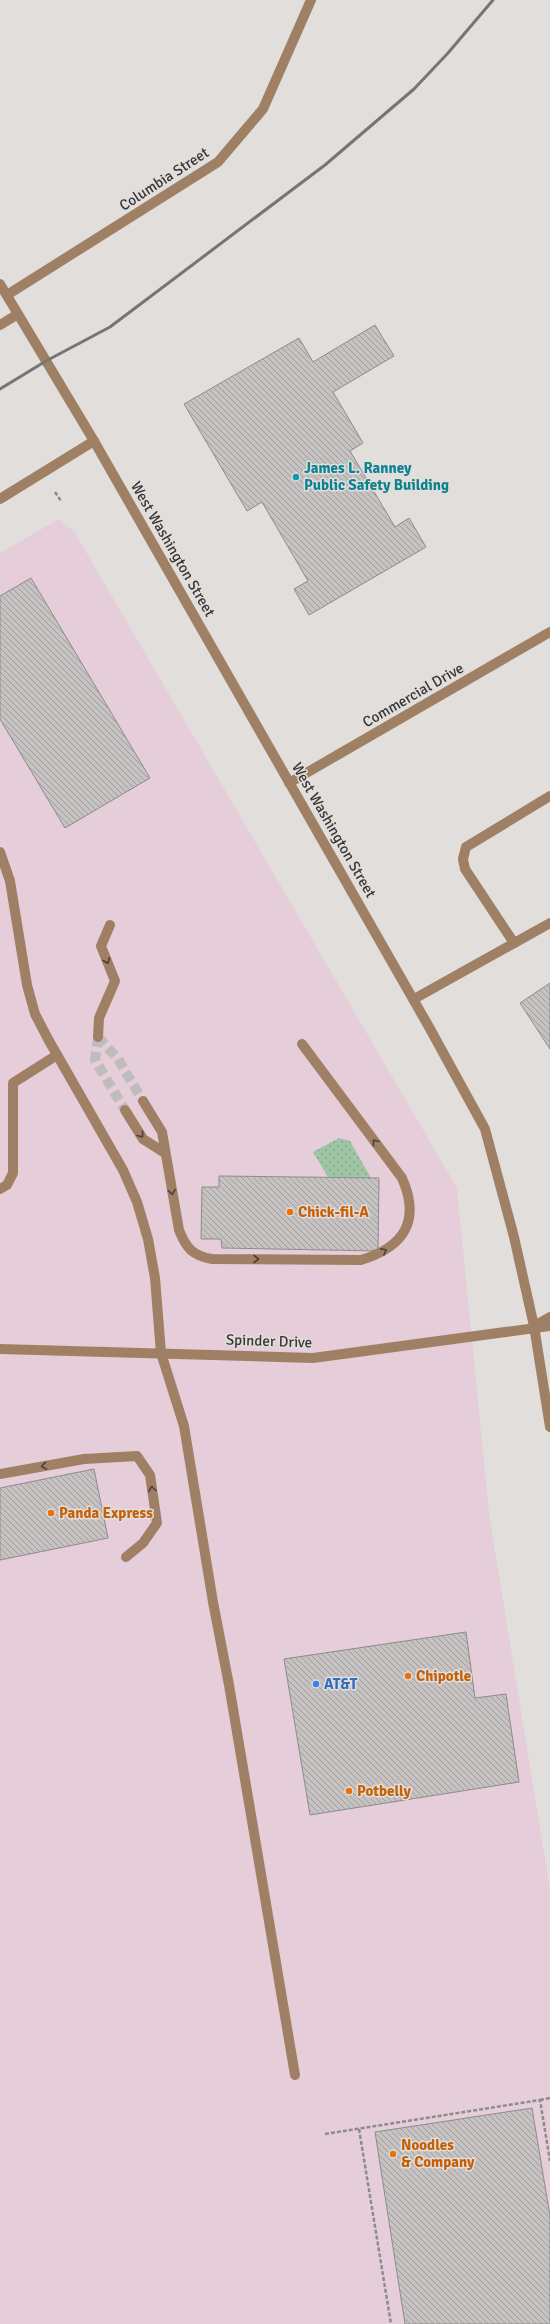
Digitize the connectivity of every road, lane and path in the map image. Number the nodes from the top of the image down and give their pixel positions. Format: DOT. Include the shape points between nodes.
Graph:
graph roads {
  1 [pos="311,0"];
  2 [pos="0,284"];
  3 [pos="7,295"];
  4 [pos="18,314"];
  5 [pos="0,325"];
  6 [pos="94,441"];
  7 [pos="0,498"];
  8 [pos="550,632"];
  9 [pos="289,783"];
  10 [pos="550,796"];
  11 [pos="0,852"];
  12 [pos="550,923"];
  13 [pos="110,925"];
  14 [pos="514,943"];
  15 [pos="414,999"];
  16 [pos="98,1037"];
  17 [pos="302,1044"];
  18 [pos="57,1055"];
  19 [pos="143,1101"];
  20 [pos="125,1110"];
  21 [pos="165,1154"];
  22 [pos="0,1189"];
  23 [pos="550,1317"];
  24 [pos="534,1326"];
  25 [pos="550,1326"];
  26 [pos="0,1349"];
  27 [pos="161,1353"];
  28 [pos="550,1428"];
  29 [pos="0,1474"];
  30 [pos="126,1557"];
  31 [pos="295,2075"];
  32 [pos="550,2098"];
  33 [pos="540,2100"];
  34 [pos="359,2129"];
  35 [pos="325,2134"];
  36 [pos="550,2161"];
  37 [pos="391,2324"];
  1 -- 3 [label="street, Columbia Street" via="263,109 218,162"];
  2 -- 3 [label="street, West Washington Street"];
  3 -- 4 [label="street, West Washington Street"];
  4 -- 5 [label="street"];
  4 -- 6 [label="street, West Washington Street"];
  6 -- 7 [label="street"];
  6 -- 9 [label="street, West Washington Street"];
  8 -- 9 [label="street, Commercial Drive"];
  9 -- 15 [label="street, West Washington Street"];
  10 -- 14 [label="street" via="466,846 462,859 465,869"];
  11 -- 18 [label="street" via="10,881 27,986 36,1014"];
  12 -- 14 [label="street"];
  13 -- 16 [label="street, one-way" via="101,946 115,981 99,1018"];
  14 -- 15 [label="street"];
  15 -- 24 [label="street, West Washington Street" via="484,1129 514,1237"];
  21 -- 17 [label="street, one-way" via="179,1230 192,1253 212,1259 361,1260 387,1250 404,1232 410,1219 408,1191 402,1178"];
  18 -- 22 [label="street" via="13,1083 13,1167 7,1185"];
  18 -- 27 [label="street" via="108,1140 137,1202 155,1278"];
  19 -- 21 [label="street" via="162,1132"];
  20 -- 21 [label="street, one-way" via="143,1139"];
  23 -- 24 [label="street"];
  24 -- 25 [label="street"];
  24 -- 27 [label="street, Spinder Drive" via="313,1358"];
  24 -- 28 [label="street, West Washington Street"];
  26 -- 27 [label="street, Spinder Drive"];
  27 -- 31 [label="street" via="184,1426"];
  30 -- 29 [label="street, one-way" via="143,1543 157,1523 150,1475 137,1456 84,1459"];
  32 -- 33 [label="path"];
  33 -- 34 [label="path"];
  33 -- 36 [label="path"];
  34 -- 35 [label="path"];
  34 -- 37 [label="path"];
}
